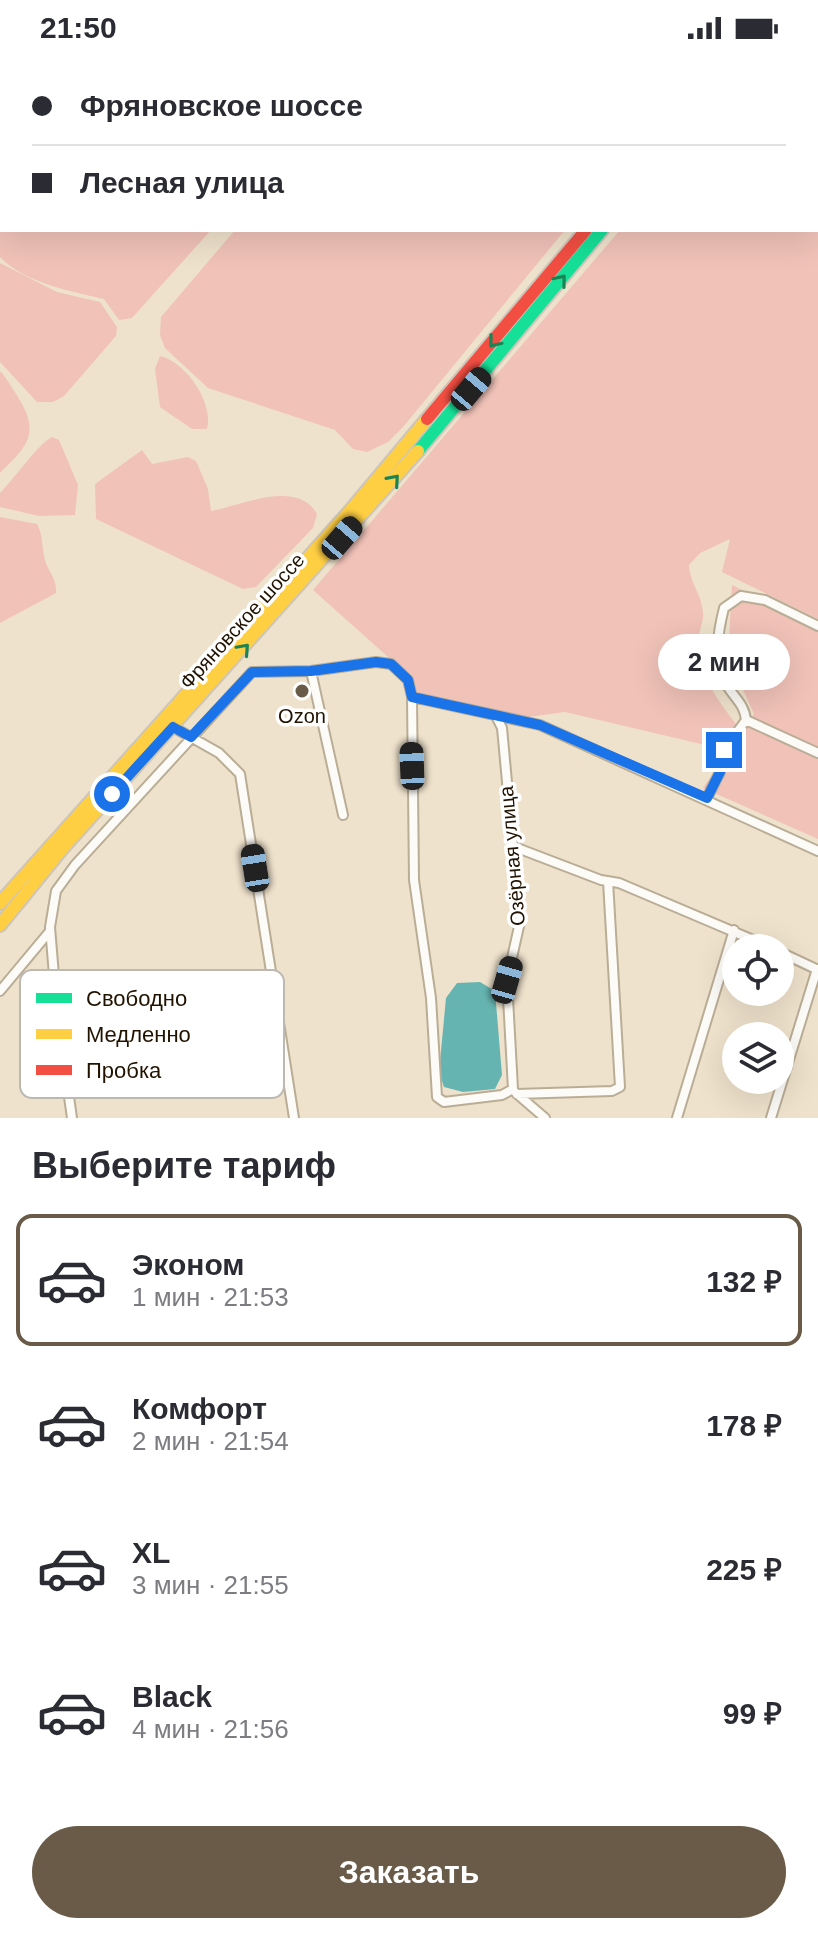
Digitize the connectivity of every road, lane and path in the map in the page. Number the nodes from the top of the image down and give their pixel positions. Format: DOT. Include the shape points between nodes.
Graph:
graph roads {
  1 [pos="584,232"];
  2 [pos="600,232"];
  3 [pos="818,626"];
  4 [pos="311,671"];
  5 [pos="412,697"];
  6 [pos="497,718"];
  7 [pos="746,720"];
  8 [pos="173,727"];
  9 [pos="191,737"];
  10 [pos="818,753"];
  11 [pos="707,798"];
  12 [pos="343,815"];
  13 [pos="512,846"];
  14 [pos="818,851"];
  15 [pos="608,881"];
  16 [pos="0,903"];
  17 [pos="0,925"];
  18 [pos="51,930"];
  19 [pos="734,930"];
  20 [pos="742,934"];
  21 [pos="794,958"];
  22 [pos="817,969"];
  23 [pos="54,970"];
  24 [pos="271,970"];
  25 [pos="0,991"];
  26 [pos="284,1054"];
  27 [pos="515,1092"];
  28 [pos="69,1098"];
  29 [pos="72,1118"];
  30 [pos="294,1118"];
  31 [pos="545,1118"];
  32 [pos="677,1118"];
  33 [pos="771,1118"];
  1 -- 16 [label="main road, Фряновское шоссе, one-way" via="351,510"];
  8 -- 2 [label="main road, Фряновское шоссе, one-way" via="398,475"];
  3 -- 7 [label="street" via="765,600 741,596 724,608 717,641 724,681 745,710"];
  4 -- 5 [label="street" via="391,664 408,680"];
  4 -- 9 [label="street" via="252,672"];
  4 -- 12 [label="street"];
  5 -- 6 [label="street"];
  5 -- 27 [label="street" via="414,880 429,974 437,1097 444,1102"];
  6 -- 11 [label="street" via="540,725"];
  6 -- 13 [label="street, Озёрная улица"];
  7 -- 10 [label="street"];
  7 -- 11 [label="street" via="724,750"];
  8 -- 9 [label="street"];
  8 -- 17 [label="main road, Фряновское шоссе"];
  9 -- 18 [label="street" via="56,891"];
  9 -- 24 [label="street" via="219,753 240,774"];
  11 -- 14 [label="street"];
  13 -- 15 [label="street"];
  13 -- 27 [label="street, Озёрная улица" via="520,922 507,980"];
  15 -- 19 [label="street"];
  15 -- 27 [label="street" via="620,1087"];
  18 -- 23 [label="street"];
  18 -- 25 [label="street"];
  19 -- 20 [label="street"];
  19 -- 32 [label="street"];
  21 -- 22 [label="street"];
  22 -- 33 [label="street"];
  26 -- 30 [label="street"];
  27 -- 31 [label="street"];
  28 -- 29 [label="street"];
}
